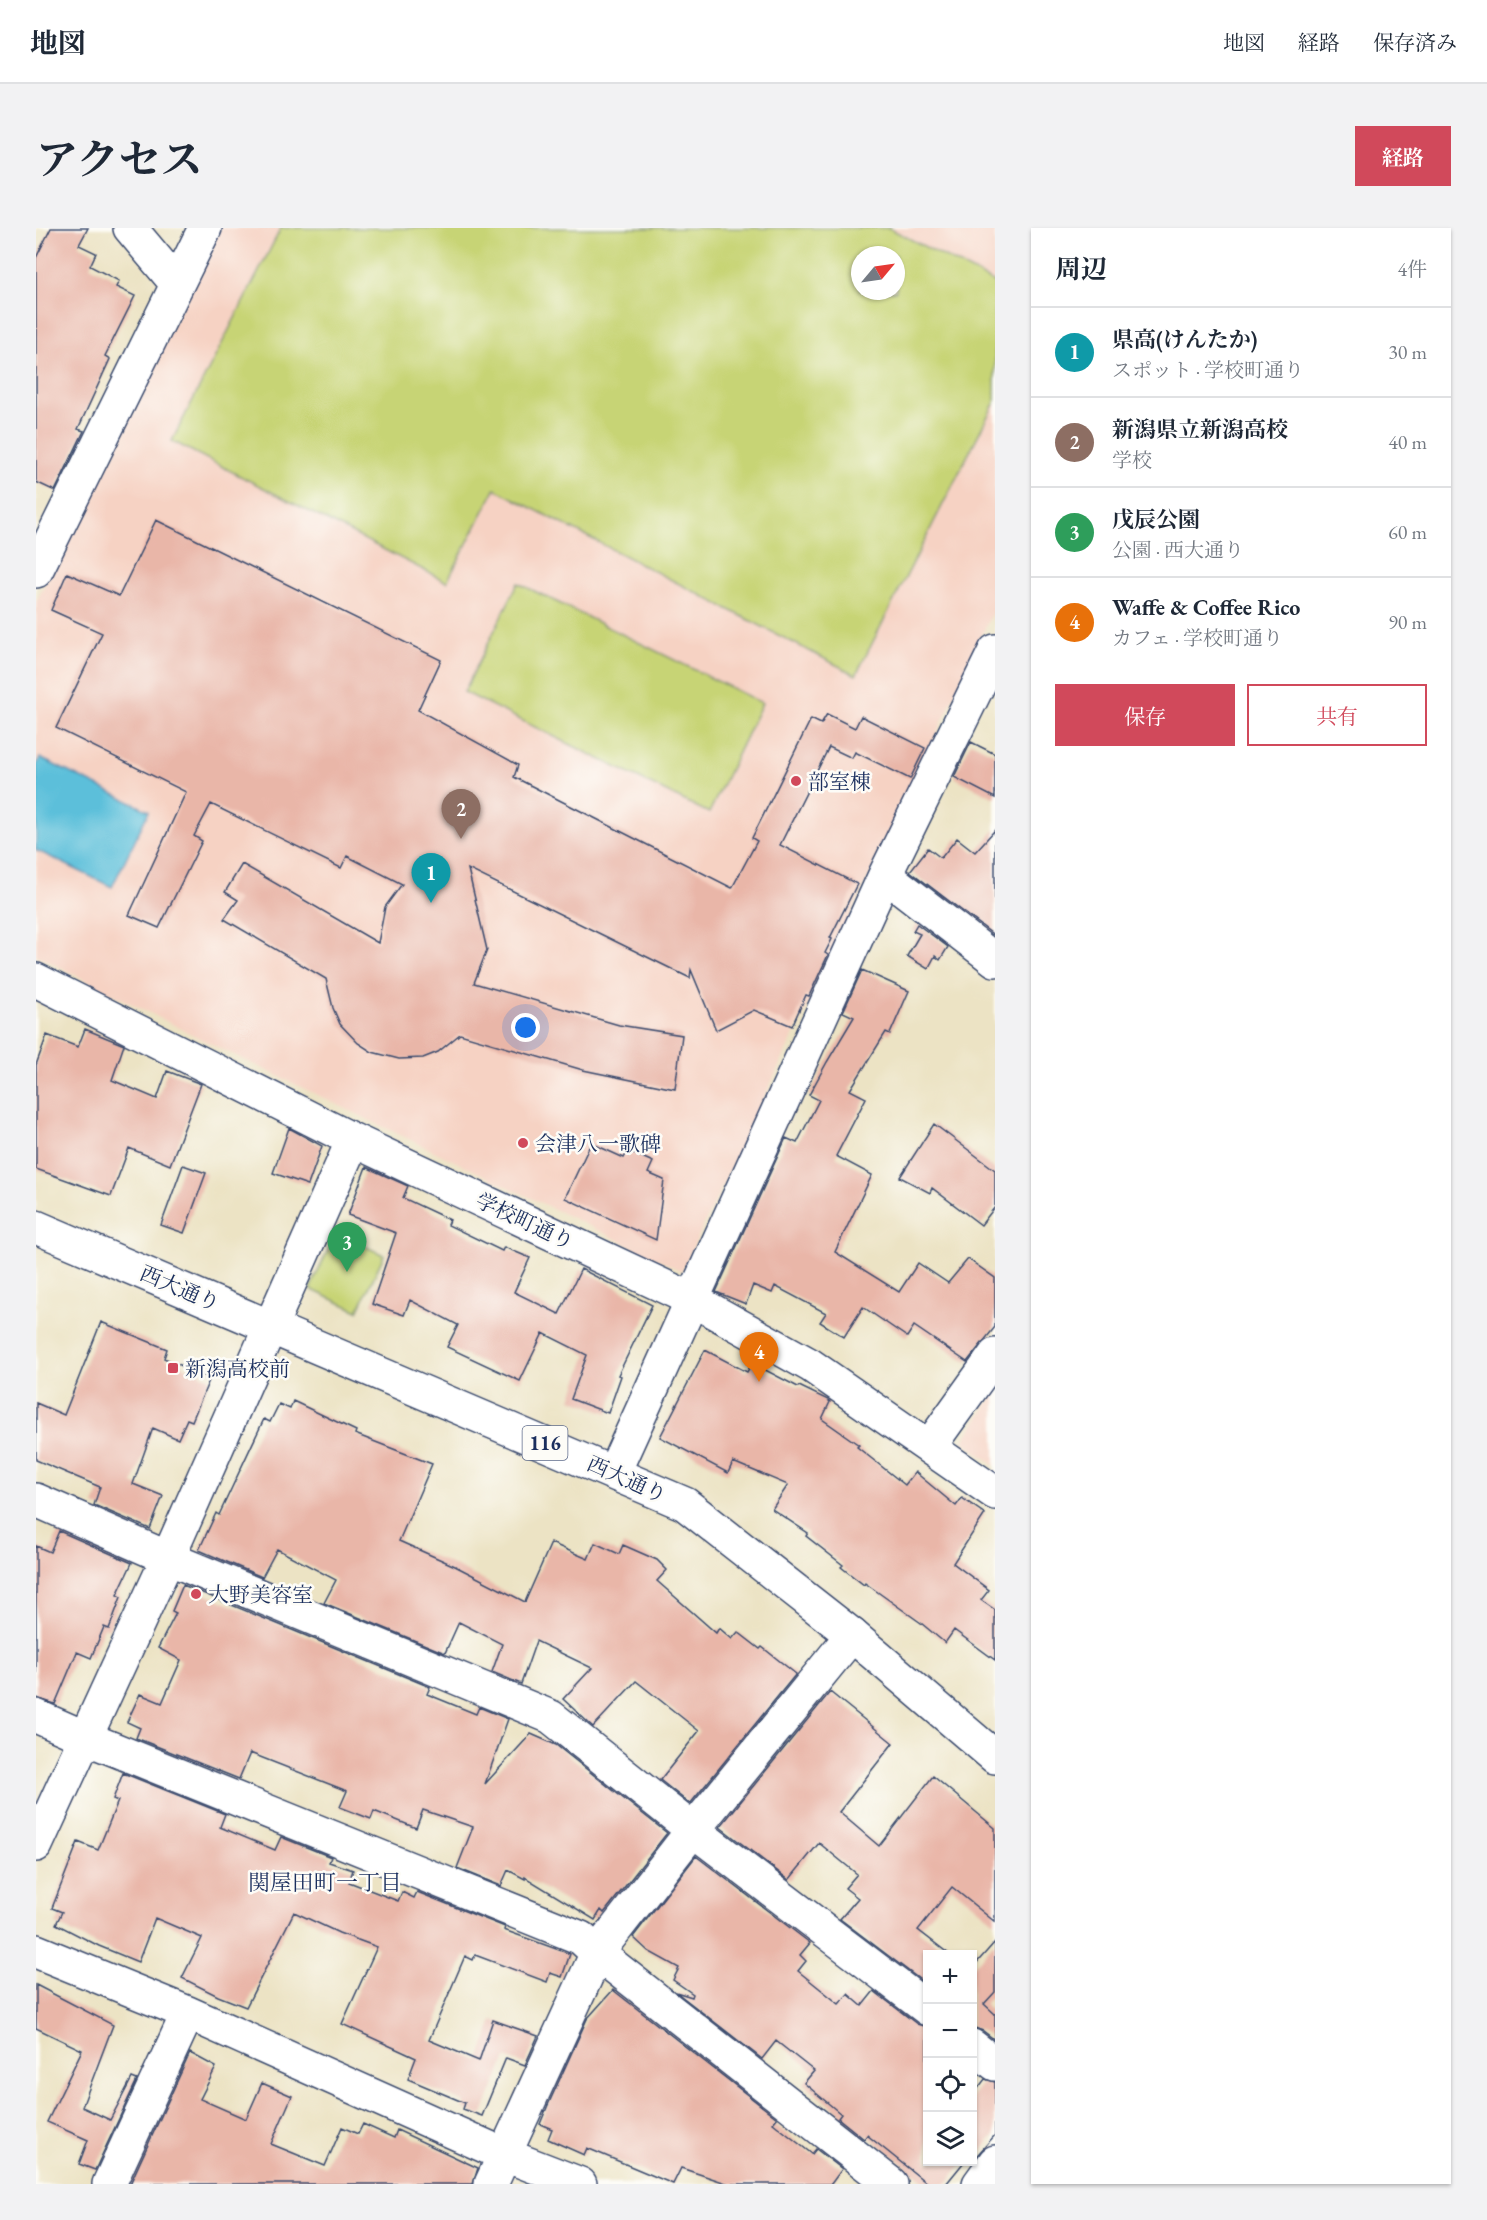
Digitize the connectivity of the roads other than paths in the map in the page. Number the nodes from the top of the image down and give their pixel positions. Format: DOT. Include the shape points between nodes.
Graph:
graph roads {
  1 [pos="130,228"];
  2 [pos="205,228"];
  3 [pos="177,284"];
  4 [pos="36,571"];
  5 [pos="995,651"];
  6 [pos="885,876"];
  7 [pos="995,960"];
  8 [pos="36,980"];
  9 [pos="353,1140"];
  10 [pos="36,1227"];
  11 [pos="691,1299"];
  12 [pos="272,1327"];
  13 [pos="995,1355"];
  14 [pos="929,1447"];
  15 [pos="614,1472"];
  16 [pos="995,1493"];
  17 [pos="36,1500"];
  18 [pos="168,1558"];
  19 [pos="852,1635"];
  20 [pos="36,1716"];
  21 [pos="86,1738"];
  22 [pos="995,1757"];
  23 [pos="693,1830"];
  24 [pos="36,1845"];
  25 [pos="36,1951"];
  26 [pos="597,1953"];
  27 [pos="923,2006"];
  28 [pos="188,2013"];
  29 [pos="977,2050"];
  30 [pos="995,2064"];
  31 [pos="505,2155"];
  32 [pos="995,2162"];
  33 [pos="109,2184"];
  34 [pos="491,2184"];
  35 [pos="580,2184"];
  36 [pos="891,2184"];
  37 [pos="979,2184"];
  1 -- 3 [label="main road"];
  2 -- 3 [label="main road"];
  3 -- 4 [label="main road"];
  5 -- 6 [label="main road"];
  6 -- 7 [label="main road"];
  6 -- 11 [label="main road"];
  8 -- 9 [label="main road, 学校町通り"];
  9 -- 11 [label="main road, 学校町通り"];
  9 -- 12 [label="main road"];
  10 -- 12 [label="main road, 西大通り / 116"];
  11 -- 14 [label="main road, 学校町通り" via="810,1365"];
  11 -- 15 [label="main road"];
  12 -- 15 [label="main road, 西大通り / 116"];
  12 -- 18 [label="main road"];
  13 -- 14 [label="main road"];
  14 -- 16 [label="main road, 学校町通り"];
  15 -- 19 [label="main road, 西大通り / 116" via="686,1504"];
  17 -- 18 [label="main road"];
  18 -- 21 [label="main road"];
  18 -- 23 [label="main road" via="552,1717"];
  19 -- 22 [label="main road, 西大通り / 116"];
  19 -- 23 [label="main road"];
  20 -- 21 [label="main road"];
  21 -- 24 [label="main road"];
  21 -- 26 [label="main road" via="581,1938"];
  23 -- 26 [label="main road"];
  23 -- 27 [label="main road"];
  25 -- 28 [label="main road"];
  26 -- 31 [label="main road"];
  26 -- 36 [label="main road"];
  28 -- 31 [label="main road"];
  28 -- 33 [label="main road"];
  29 -- 30 [label="main road"];
  31 -- 34 [label="main road"];
  31 -- 35 [label="main road"];
  32 -- 37 [label="main road"];
}
